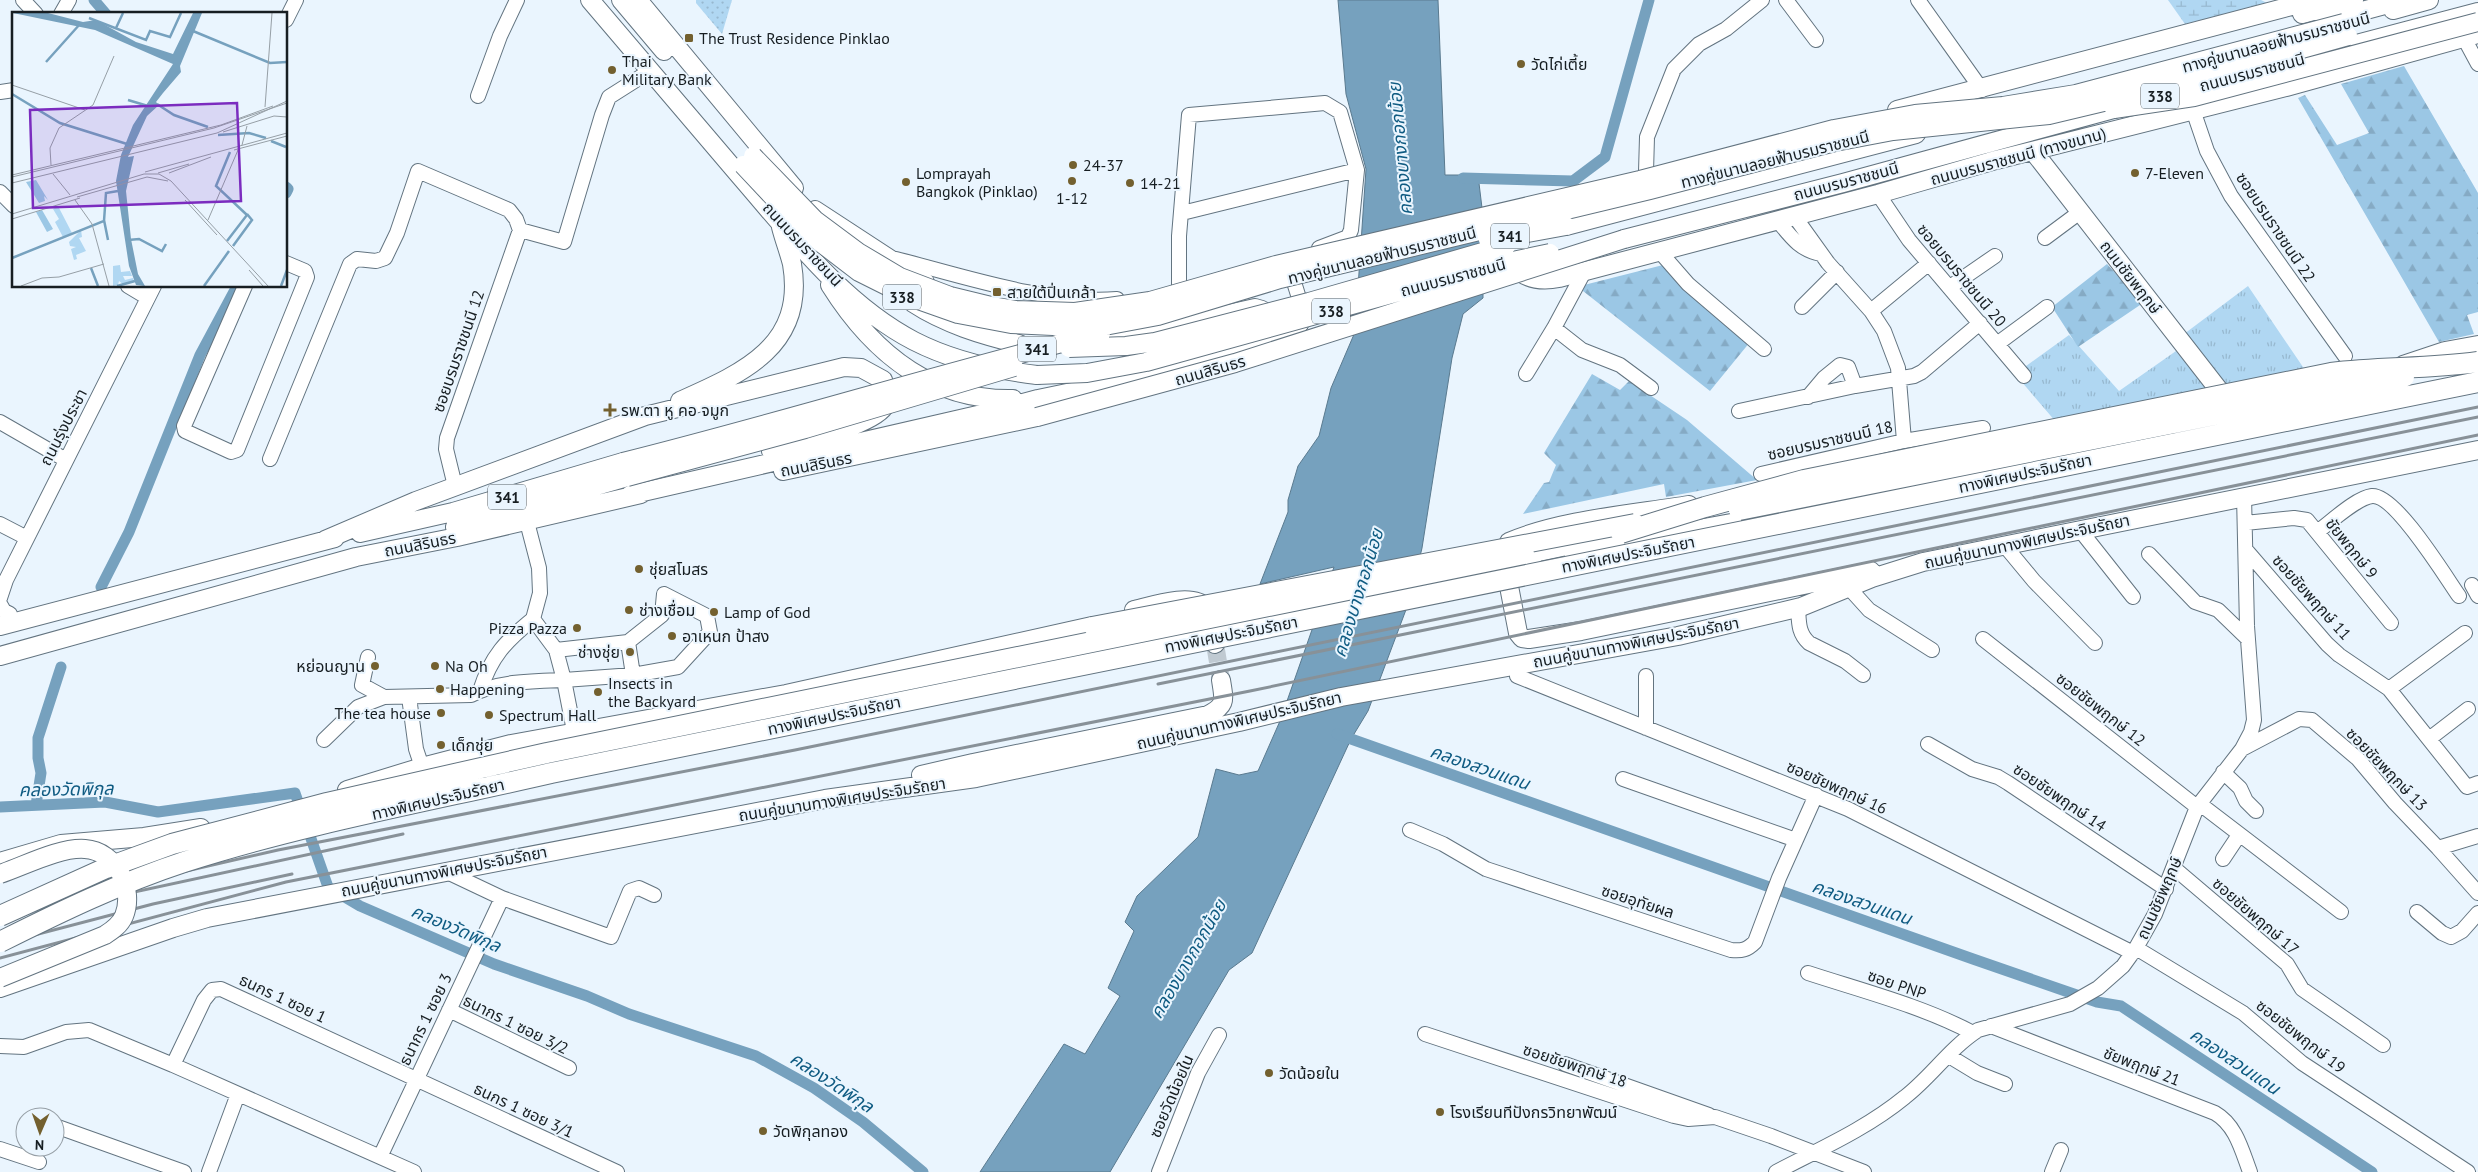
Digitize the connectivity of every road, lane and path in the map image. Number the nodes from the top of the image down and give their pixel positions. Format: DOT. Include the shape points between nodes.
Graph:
graph roads {
  1 [pos="23,0"];
  2 [pos="69,0"];
  3 [pos="296,0"];
  4 [pos="516,0"];
  5 [pos="590,0"];
  6 [pos="603,0"];
  7 [pos="621,0"];
  8 [pos="638,0"];
  9 [pos="1762,0"];
  10 [pos="1786,0"];
  11 [pos="1918,0"];
  12 [pos="2314,0"];
  13 [pos="2354,0"];
  14 [pos="2403,0"];
  15 [pos="2429,0"];
  16 [pos="2478,1"];
  17 [pos="34,12"];
  18 [pos="62,12"];
  19 [pos="2478,12"];
  20 [pos="288,16"];
  21 [pos="2478,22"];
  22 [pos="2346,30"];
  23 [pos="2471,36"];
  24 [pos="1816,40"];
  25 [pos="2478,64"];
  26 [pos="650,71"];
  27 [pos="1982,90"];
  28 [pos="478,96"];
  29 [pos="1949,110"];
  30 [pos="2193,110"];
  31 [pos="1881,114"];
  32 [pos="2049,115"];
  33 [pos="2033,151"];
  34 [pos="1824,159"];
  35 [pos="1996,160"];
  36 [pos="1356,170"];
  37 [pos="1646,172"];
  38 [pos="1843,182"];
  39 [pos="0,192"];
  40 [pos="1878,194"];
  41 [pos="12,204"];
  42 [pos="812,208"];
  43 [pos="2080,212"];
  44 [pos="1182,213"];
  45 [pos="1786,219"];
  46 [pos="779,222"];
  47 [pos="1566,226"];
  48 [pos="520,230"];
  49 [pos="2045,238"];
  50 [pos="1624,239"];
  51 [pos="1660,252"];
  52 [pos="1304,253"];
  53 [pos="884,256"];
  54 [pos="1995,256"];
  55 [pos="1268,262"];
  56 [pos="1929,263"];
  57 [pos="288,264"];
  58 [pos="818,266"];
  59 [pos="1584,272"];
  60 [pos="1837,272"];
  61 [pos="1293,279"];
  62 [pos="1179,286"];
  63 [pos="1950,287"];
  64 [pos="136,288"];
  65 [pos="244,288"];
  66 [pos="151,292"];
  67 [pos="1802,307"];
  68 [pos="2047,308"];
  69 [pos="1871,311"];
  70 [pos="1158,316"];
  71 [pos="1980,323"];
  72 [pos="1554,328"];
  73 [pos="1262,343"];
  74 [pos="1997,344"];
  75 [pos="2478,345"];
  76 [pos="1764,349"];
  77 [pos="2345,356"];
  78 [pos="2478,362"];
  79 [pos="1526,374"];
  80 [pos="2024,376"];
  81 [pos="1899,379"];
  82 [pos="2478,382"];
  83 [pos="1855,386"];
  84 [pos="1651,388"];
  85 [pos="1808,398"];
  86 [pos="1038,399"];
  87 [pos="2229,403"];
  88 [pos="2248,407"];
  89 [pos="1739,412"];
  90 [pos="645,416"];
  91 [pos="2220,421"];
  92 [pos="0,422"];
  93 [pos="1983,428"];
  94 [pos="1904,441"];
  95 [pos="2478,450"];
  96 [pos="270,459"];
  97 [pos="66,460"];
  98 [pos="625,470"];
  99 [pos="1761,474"];
  100 [pos="455,486"];
  101 [pos="630,495"];
  102 [pos="2244,496"];
  103 [pos="1824,500"];
  104 [pos="527,522"];
  105 [pos="2245,523"];
  106 [pos="0,524"];
  107 [pos="2080,530"];
  108 [pos="2317,532"];
  109 [pos="28,538"];
  110 [pos="325,540"];
  111 [pos="2005,546"];
  112 [pos="2246,550"];
  113 [pos="2149,554"];
  114 [pos="356,557"];
  115 [pos="1923,562"];
  116 [pos="1872,578"];
  117 [pos="1850,589"];
  118 [pos="1,590"];
  119 [pos="2459,596"];
  120 [pos="2133,597"];
  121 [pos="1798,608"];
  122 [pos="3,615"];
  123 [pos="533,619"];
  124 [pos="2391,623"];
  125 [pos="2465,633"];
  126 [pos="1983,638"];
  127 [pos="2248,638"];
  128 [pos="628,642"];
  129 [pos="2095,643"];
  130 [pos="1215,644"];
  131 [pos="556,650"];
  132 [pos="1932,650"];
  133 [pos="0,656"];
  134 [pos="368,657"];
  135 [pos="1863,674"];
  136 [pos="633,675"];
  137 [pos="1517,676"];
  138 [pos="1646,676"];
  139 [pos="564,680"];
  140 [pos="1221,680"];
  141 [pos="362,685"];
  142 [pos="2389,689"];
  143 [pos="480,691"];
  144 [pos="786,694"];
  145 [pos="409,696"];
  146 [pos="384,697"];
  147 [pos="358,707"];
  148 [pos="2468,710"];
  149 [pos="1646,728"];
  150 [pos="574,731"];
  151 [pos="2429,739"];
  152 [pos="324,740"];
  153 [pos="1928,744"];
  154 [pos="2242,749"];
  155 [pos="422,767"];
  156 [pos="2223,772"];
  157 [pos="1623,779"];
  158 [pos="2478,783"];
  159 [pos="1816,795"];
  160 [pos="825,799"];
  161 [pos="2199,805"];
  162 [pos="2256,811"];
  163 [pos="1410,830"];
  164 [pos="2239,836"];
  165 [pos="2478,836"];
  166 [pos="1796,840"];
  167 [pos="2438,848"];
  168 [pos="2223,859"];
  169 [pos="0,862"];
  170 [pos="2174,868"];
  171 [pos="444,871"];
  172 [pos="0,874"];
  173 [pos="2166,890"];
  174 [pos="2478,893"];
  175 [pos="654,895"];
  176 [pos="502,898"];
  177 [pos="2341,912"];
  178 [pos="2417,912"];
  179 [pos="2478,913"];
  180 [pos="0,916"];
  181 [pos="0,942"];
  182 [pos="2135,951"];
  183 [pos="104,952"];
  184 [pos="0,968"];
  185 [pos="1808,973"];
  186 [pos="0,978"];
  187 [pos="0,988"];
  188 [pos="449,1010"];
  189 [pos="1991,1026"];
  190 [pos="1973,1033"];
  191 [pos="1425,1034"];
  192 [pos="1219,1035"];
  193 [pos="2383,1044"];
  194 [pos="0,1046"];
  195 [pos="1949,1056"];
  196 [pos="1565,1064"];
  197 [pos="173,1065"];
  198 [pos="569,1068"];
  199 [pos="416,1079"];
  200 [pos="2005,1084"];
  201 [pos="238,1094"];
  202 [pos="1715,1117"];
  203 [pos="65,1130"];
  204 [pos="0,1149"];
  205 [pos="2061,1150"];
  206 [pos="1815,1154"];
  207 [pos="380,1157"];
  208 [pos="39,1162"];
  209 [pos="184,1172"];
  210 [pos="208,1172"];
  211 [pos="414,1172"];
  212 [pos="617,1172"];
  213 [pos="1158,1172"];
  214 [pos="1776,1172"];
  215 [pos="1864,1172"];
  216 [pos="2052,1172"];
  217 [pos="2250,1172"];
  218 [pos="2468,1172"];
  1 -- 17 [label="street"];
  2 -- 18 [label="street"];
  3 -- 20 [label="street"];
  4 -- 28 [label="street"];
  5 -- 26 [label="main road, ถนนบรมราชชนนี"];
  6 -- 70 [label="main road, ทางคู่ขนานลอยฟ้าบรมราชชนนี, bridge" via="804,230 859,272 931,305 1011,324 1074,327"];
  7 -- 29 [label="main road, ทางคู่ขนานลอยฟ้าบรมราชชนนี, bridge" via="753,156 815,220 836,237 878,265 926,288 970,302 1015,310 1075,312 1150,301 1276,265 1640,180 1834,129"];
  8 -- 42 [label="main road, ถนนบรมราชชนนี / 338"];
  9 -- 37 [label="street" via="1726,29 1699,44 1674,69 1647,137"];
  10 -- 24 [label="street"];
  11 -- 27 [label="street"];
  12 -- 27 [label="main road"];
  13 -- 29 [label="main road, bridge"];
  14 -- 34 [label="main road, ถนนบรมราชชนนี / 338"];
  15 -- 22 [label="main road, ทางคู่ขนานลอยฟ้าบรมราชชนนี"];
  16 -- 22 [label="main road, ทางคู่ขนานลอยฟ้าบรมราชชนนี"];
  19 -- 38 [label="main road, ถนนบรมราชชนนี / 338"];
  21 -- 32 [label="main road, bridge" via="2194,97 2156,105"];
  22 -- 29 [label="main road, ทางคู่ขนานลอยฟ้าบรมราชชนนี, bridge" via="2076,94 2013,105"];
  22 -- 32 [label="main road, ทางคู่ขนานลอยฟ้าบรมราชชนนี, bridge" via="2141,93"];
  23 -- 25 [label="street"];
  23 -- 30 [label="main road, ถนนบรมราชชนนี (ทางขนาน) / 338"];
  26 -- 46 [label="main road, ถนนบรมราชชนนี / 338"];
  26 -- 48 [label="street" via="609,97 564,242"];
  27 -- 31 [label="main road"];
  30 -- 33 [label="main road, ถนนบรมราชชนนี (ทางขนาน) / 338"];
  30 -- 77 [label="street, ซอยบรมราชชนนี 22" via="2207,151 2231,196"];
  31 -- 34 [label="main road"];
  31 -- 37 [label="main road"];
  32 -- 70 [label="main road, ทางคู่ขนานลอยฟ้าบรมราชชนนี, bridge" via="1893,131 1835,142 1280,279"];
  33 -- 35 [label="main road, ถนนบรมราชชนนี (ทางขนาน) / 338"];
  33 -- 43 [label="main road, ถนนชัยพฤกษ์"];
  34 -- 47 [label="main road, ถนนบรมราชชนนี / 338"];
  35 -- 38 [label="main road"];
  35 -- 40 [label="main road, ถนนบรมราชชนนี (ทางขนาน) / 338"];
  36 -- 44 [label="street"];
  36 -- 44 [label="street" via="1340,112 1325,103 1189,115"];
  36 -- 52 [label="street" via="1348,237"];
  37 -- 59 [label="main road, ถนนบรมราชชนนี (ทางขนาน) / 338" via="1519,205 1503,215 1501,246 1516,270 1544,281"];
  38 -- 50 [label="main road, ถนนบรมราชชนนี / 338"];
  39 -- 41 [label="street"];
  40 -- 45 [label="main road, ถนนบรมราชชนนี (ทางขนาน) / 338"];
  40 -- 56 [label="street, ซอยบรมราชชนนี 20"];
  42 -- 47 [label="main road, ถนนบรมราชชนนี / 338, bridge" via="863,262 900,295 941,319 1019,344 1098,348 1155,342 1309,302"];
  42 -- 53 [label="main road"];
  43 -- 49 [label="street"];
  43 -- 87 [label="main road, ถนนชัยพฤกษ์"];
  44 -- 62 [label="street"];
  45 -- 51 [label="main road, ถนนบรมราชชนนี (ทางขนาน) / 338"];
  45 -- 60 [label="street, ซอยบรมราชชนนี 18" via="1818,246"];
  46 -- 58 [label="main road, ถนนบรมราชชนนี / 338"];
  46 -- 90 [label="main road" via="794,281 790,316 778,339 739,374"];
  47 -- 98 [label="main road, ถนนสิรินธร / 341, bridge" via="1453,246 1023,352 737,433"];
  48 -- 96 [label="street" via="509,210 418,171 385,258 376,261 357,259 350,264"];
  48 -- 100 [label="street, ซอยบรมราชชนนี 12" via="447,438 446,449"];
  50 -- 58 [label="main road, ถนนบรมราชชนนี / 338, bridge" via="1503,263 1136,364 1087,373 1037,375 983,367 913,340 866,308"];
  50 -- 101 [label="main road, ถนนสิรินธร / 341, bridge" via="1235,363 1037,417 798,468"];
  51 -- 59 [label="main road, ถนนบรมราชชนนี (ทางขนาน) / 338"];
  51 -- 76 [label="street" via="1688,284"];
  52 -- 55 [label="street"];
  52 -- 61 [label="street"];
  53 -- 62 [label="street" via="1010,288 1073,298 1141,297"];
  53 -- 73 [label="main road" via="959,304 1024,332 1092,338 1165,328 1255,308 1262,310 1270,323"];
  54 -- 63 [label="street"];
  55 -- 61 [label="street"];
  55 -- 62 [label="street"];
  56 -- 63 [label="street, ซอยบรมราชชนนี 20"];
  56 -- 69 [label="street"];
  57 -- 65 [label="street" via="305,271 307,277 237,450 231,452 185,431 184,426"];
  58 -- 86 [label="main road" via="858,324 880,347 918,377 971,397"];
  59 -- 72 [label="street"];
  60 -- 67 [label="street"];
  60 -- 69 [label="street, ซอยบรมราชชนนี 18"];
  61 -- 73 [label="street" via="1303,322 1290,334"];
  63 -- 71 [label="street, ซอยบรมราชชนนี 20"];
  64 -- 66 [label="street"];
  66 -- 97 [label="street, ถนนรุ่งประชา"];
  68 -- 74 [label="street"];
  69 -- 81 [label="street, ซอยบรมราชชนนี 18" via="1894,351"];
  70 -- 98 [label="main road, bridge" via="1103,340 805,429"];
  71 -- 74 [label="street, ซอยบรมราชชนนี 20"];
  71 -- 81 [label="street" via="1922,372"];
  72 -- 79 [label="street"];
  72 -- 84 [label="street" via="1575,345 1620,365"];
  73 -- 86 [label="main road" via="1115,383"];
  74 -- 80 [label="street, ซอยบรมราชชนนี 20"];
  75 -- 88 [label="main road" via="2426,356 2349,384"];
  78 -- 180 [label="highway, ทางพิเศษประจิมรัถยา, bridge" via="547,753 318,805 172,844 106,868"];
  81 -- 83 [label="street"];
  81 -- 94 [label="street, ซอยบรมราชชนนี 18"];
  82 -- 181 [label="highway, ทางพิเศษประจิมรัถยา, bridge" via="649,753 320,825 182,863 66,908"];
  83 -- 85 [label="street"];
  83 -- 85 [label="street" via="1848,367 1840,365"];
  85 -- 89 [label="street"];
  86 -- 101 [label="main road"];
  87 -- 88 [label="main road" via="2239,402"];
  87 -- 91 [label="main road" via="2222,409"];
  88 -- 91 [label="main road" via="2252,422 2242,433 2227,432"];
  90 -- 100 [label="main road"];
  90 -- 101 [label="main road" via="844,367 861,368 876,375 883,380 887,391 884,407 858,424"];
  91 -- 103 [label="main road"];
  91 -- 115 [label="main road" via="1826,506 1532,559 1516,563 1506,576 1518,633 1529,639"];
  92 -- 97 [label="street"];
  93 -- 94 [label="street"];
  94 -- 99 [label="street, ซอยบรมราชชนนี 18"];
  95 -- 102 [label="main road, ถนนคู่ขนานทางพิเศษประจิมรัถยา"];
  97 -- 109 [label="street, ถนนรุ่งประชา"];
  98 -- 110 [label="main road, ถนนสิรินธร / 341"];
  98 -- 114 [label="main road"];
  100 -- 110 [label="main road"];
  101 -- 104 [label="main road, ถนนสิรินธร / 341"];
  102 -- 105 [label="street, ถนนชัยพฤกษ์"];
  102 -- 107 [label="main road, ถนนคู่ขนานทางพิเศษประจิมรัถยา"];
  103 -- 116 [label="main road" via="1689,505 1564,526 1509,542 1500,554 1501,584 1511,638 1522,644 1555,644"];
  103 -- 144 [label="main road, bridge" via="1686,514 1092,626"];
  104 -- 114 [label="main road, ถนนสิรินธร / 341"];
  104 -- 123 [label="street" via="539,568 540,593"];
  105 -- 108 [label="street, ชัยพฤกษ์ 9" via="2302,519 2307,520"];
  105 -- 112 [label="street, ถนนชัยพฤกษ์"];
  106 -- 109 [label="street"];
  107 -- 111 [label="main road, ถนนคู่ขนานทางพิเศษประจิมรัถยา"];
  107 -- 120 [label="street"];
  108 -- 119 [label="street" via="2366,498 2382,498 2400,513"];
  108 -- 124 [label="street, ชัยพฤกษ์ 9"];
  109 -- 118 [label="street, ถนนรุ่งประชา"];
  110 -- 122 [label="main road, ถนนสิรินธร" via="56,611"];
  111 -- 115 [label="main road, ถนนคู่ขนานทางพิเศษประจิมรัถยา"];
  111 -- 129 [label="street" via="2034,581"];
  112 -- 127 [label="street, ถนนชัยพฤกษ์"];
  112 -- 142 [label="street, ซอยชัยพฤกษ์ 11" via="2327,644"];
  113 -- 127 [label="street" via="2195,602 2218,610"];
  114 -- 133 [label="main road, ถนนสิรินธร"];
  115 -- 116 [label="main road, ถนนคู่ขนานทางพิเศษประจิมรัถยา"];
  116 -- 117 [label="main road, ถนนคู่ขนานทางพิเศษประจิมรัถยา"];
  117 -- 121 [label="main road, ถนนคู่ขนานทางพิเศษประจิมรัถยา"];
  117 -- 132 [label="street" via="1869,610"];
  121 -- 135 [label="street" via="1804,639"];
  121 -- 160 [label="main road, ถนนคู่ขนานทางพิเศษประจิมรัถยา" via="1678,636 1341,697 976,778"];
  123 -- 131 [label="street"];
  123 -- 143 [label="street" via="506,641"];
  125 -- 142 [label="street"];
  126 -- 161 [label="street, ซอยชัยพฤกษ์ 12"];
  127 -- 154 [label="street, ถนนชัยพฤกษ์" via="2254,720"];
  128 -- 131 [label="street"];
  128 -- 136 [label="street"];
  128 -- 136 [label="street" via="662,615 664,594 707,616 710,632 678,667"];
  130 -- 144 [label="main road" via="1205,607 1188,599 882,664"];
  131 -- 139 [label="street"];
  134 -- 141 [label="street"];
  136 -- 139 [label="street"];
  137 -- 149 [label="street, ซอยชัยพฤกษ์ 16"];
  138 -- 149 [label="street"];
  139 -- 143 [label="street" via="522,681"];
  139 -- 150 [label="street"];
  140 -- 160 [label="main road" via="1224,701 1220,709 1208,716 974,763"];
  141 -- 146 [label="street"];
  141 -- 147 [label="street"];
  142 -- 151 [label="street, ซอยชัยพฤกษ์ 11"];
  143 -- 145 [label="street" via="471,695"];
  144 -- 150 [label="main road"];
  145 -- 146 [label="street"];
  145 -- 155 [label="street" via="416,749"];
  146 -- 147 [label="street"];
  147 -- 152 [label="street"];
  148 -- 151 [label="street"];
  149 -- 159 [label="street, ซอยชัยพฤกษ์ 16"];
  150 -- 155 [label="main road"];
  151 -- 158 [label="street, ซอยชัยพฤกษ์ 11" via="2467,787"];
  153 -- 173 [label="street, ซอยชัยพฤกษ์ 14" via="1972,768 2003,780"];
  154 -- 156 [label="street, ถนนชัยพฤกษ์"];
  154 -- 167 [label="street, ซอยชัยพฤกษ์ 13" via="2299,719 2312,720 2358,759"];
  155 -- 169 [label="main road" via="308,801 190,830 60,844"];
  156 -- 161 [label="street, ถนนชัยพฤกษ์"];
  156 -- 162 [label="street" via="2240,788"];
  157 -- 166 [label="street"];
  159 -- 166 [label="street, ซอยอุทัยผล"];
  159 -- 182 [label="street, ซอยชัยพฤกษ์ 16"];
  160 -- 171 [label="main road, ถนนคู่ขนานทางพิเศษประจิมรัถยา"];
  161 -- 164 [label="street, ซอยชัยพฤกษ์ 12"];
  161 -- 170 [label="street, ถนนชัยพฤกษ์"];
  163 -- 166 [label="street, ซอยอุทัยผล" via="1448,846 1486,869 1742,951 1755,942"];
  164 -- 168 [label="street"];
  164 -- 177 [label="street, ซอยชัยพฤกษ์ 12"];
  165 -- 167 [label="street"];
  167 -- 174 [label="street, ซอยชัยพฤกษ์ 13"];
  170 -- 173 [label="street, ถนนชัยพฤกษ์"];
  170 -- 193 [label="street, ซอยชัยพฤกษ์ 17" via="2287,964 2302,989"];
  171 -- 176 [label="street"];
  171 -- 183 [label="main road, ถนนคู่ขนานทางพิเศษประจิมรัถยา" via="207,918"];
  172 -- 186 [label="main road, bridge" via="62,852 94,850 112,861 125,884 127,895 124,916 118,926 105,935"];
  173 -- 182 [label="street, ถนนชัยพฤกษ์"];
  175 -- 176 [label="street" via="638,888 630,891 611,937"];
  176 -- 188 [label="street, ธนากร 1 ซอย 3"];
  178 -- 179 [label="street" via="2442,934 2452,937"];
  182 -- 189 [label="street, ถนนชัยพฤกษ์" via="2098,988 2070,1004"];
  182 -- 218 [label="street, ซอยชัยพฤกษ์ 19" via="2243,1013 2302,1063"];
  183 -- 184 [label="main road"];
  183 -- 187 [label="main road, ถนนคู่ขนานทางพิเศษประจิมรัถยา"];
  185 -- 190 [label="street, ซอย PNP" via="1904,1004"];
  188 -- 198 [label="street, ธนากร 1 ซอย 3/2"];
  188 -- 199 [label="street, ธนากร 1 ซอย 3"];
  189 -- 190 [label="street, ถนนชัยพฤกษ์"];
  189 -- 217 [label="street, ชัยพฤกษ์ 21" via="2215,1113 2226,1121 2238,1139"];
  190 -- 195 [label="street, ถนนชัยพฤกษ์"];
  191 -- 202 [label="street, ซอยชัยพฤกษ์ 18" via="1674,1116 1688,1119"];
  192 -- 213 [label="street, ซอยวัดน้อยใน" via="1198,1073"];
  194 -- 197 [label="street" via="24,1047 66,1032 89,1030"];
  195 -- 200 [label="street" via="1977,1073"];
  195 -- 206 [label="street, ถนนชัยพฤกษ์" via="1885,1113"];
  196 -- 202 [label="street, ซอยชัยพฤกษ์ 18"];
  197 -- 199 [label="street, ธนกร 1 ซอย 1" via="204,1000 212,990 221,988"];
  197 -- 201 [label="street"];
  199 -- 207 [label="street, ธนากร 1 ซอย 3"];
  199 -- 212 [label="street, ธนกร 1 ซอย 3/1"];
  201 -- 207 [label="street"];
  201 -- 210 [label="street"];
  202 -- 206 [label="street, ซอยชัยพฤกษ์ 18"];
  203 -- 209 [label="street"];
  204 -- 208 [label="street"];
  205 -- 216 [label="street"];
  206 -- 214 [label="street, ถนนชัยพฤกษ์"];
  206 -- 215 [label="street, ซอยชัยพฤกษ์ 18"];
  207 -- 211 [label="street"];
}
